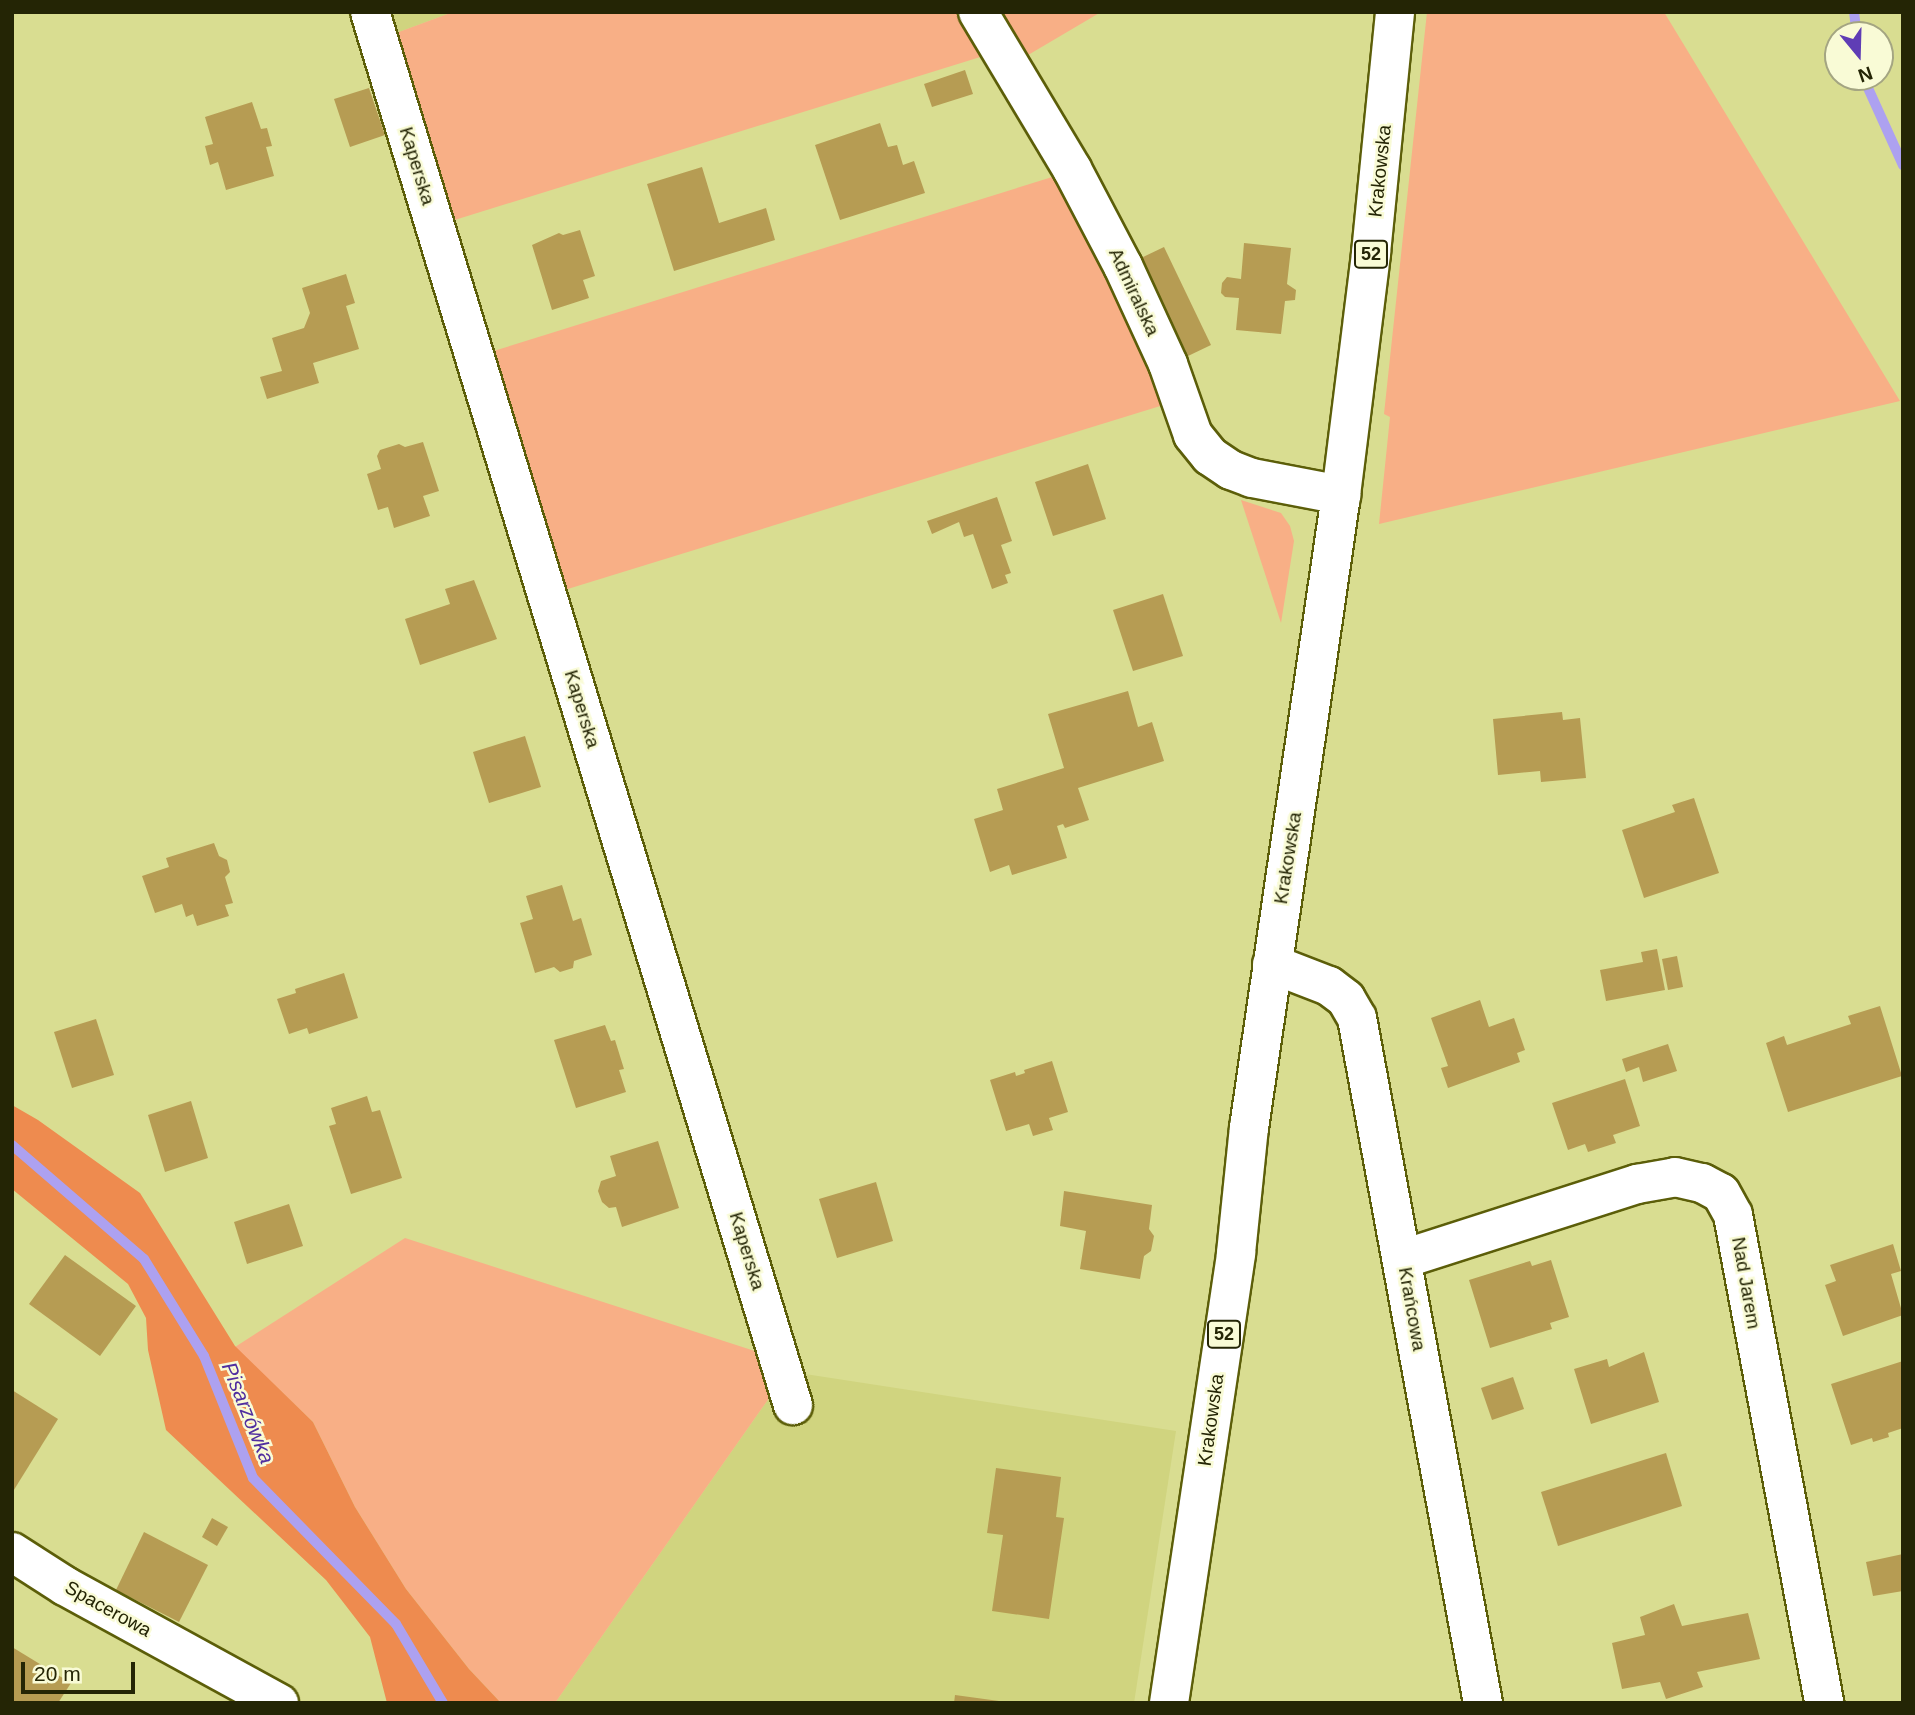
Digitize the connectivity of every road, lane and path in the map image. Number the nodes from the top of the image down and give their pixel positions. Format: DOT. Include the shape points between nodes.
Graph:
graph roads {
  1 [pos="370,12"];
  2 [pos="978,12"];
  3 [pos="1395,12"];
  4 [pos="1341,495"];
  5 [pos="1272,964"];
  6 [pos="1403,1259"];
  7 [pos="793,1405"];
  8 [pos="12,1552"];
  9 [pos="279,1703"];
  10 [pos="1169,1703"];
  11 [pos="1483,1703"];
  12 [pos="1824,1703"];
  1 -- 7 [label="street, Kaperska"];
  2 -- 4 [label="street, Admiralska" via="1072,169 1123,266 1168,364 1193,435 1210,456 1231,470"];
  3 -- 4 [label="street, Krakowska / 52"];
  4 -- 5 [label="street, Krakowska / 52"];
  5 -- 6 [label="street, Krańcowa" via="1329,986 1346,999 1357,1018"];
  5 -- 10 [label="street, Krakowska / 52" via="1236,1252"];
  6 -- 11 [label="street, Krańcowa"];
  6 -- 12 [label="street, Nad Jarem" via="1637,1184 1675,1177 1702,1183 1721,1194 1733,1215"];
  8 -- 9 [label="street, Spacerowa" via="65,1586"];
}
